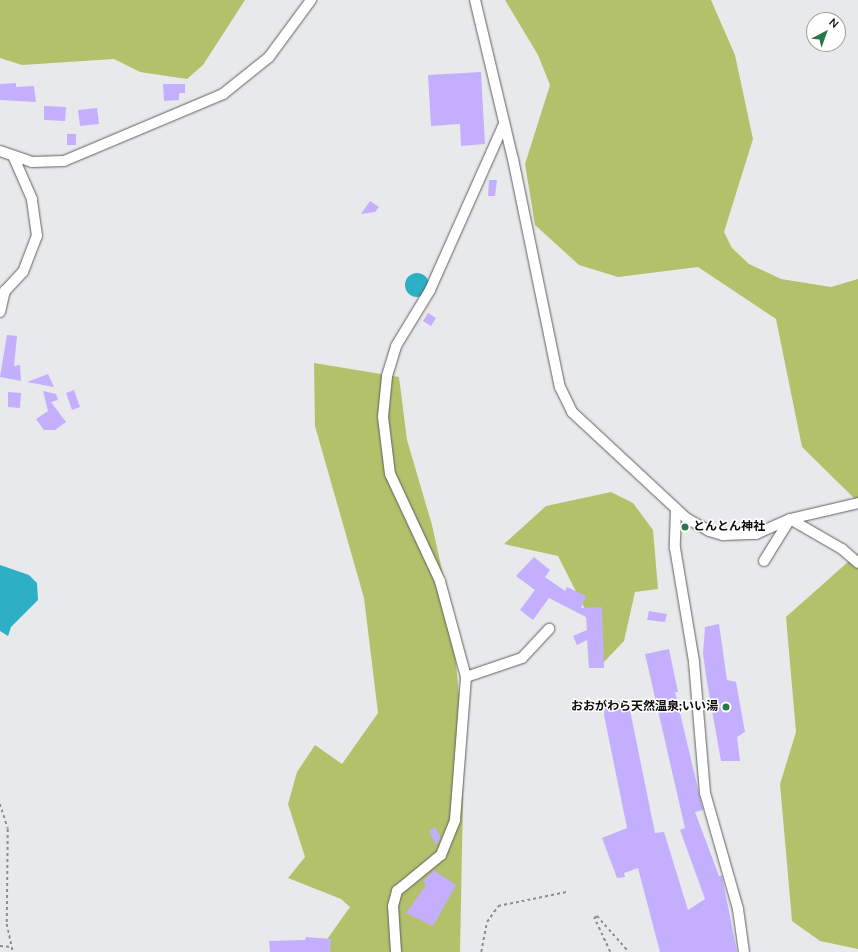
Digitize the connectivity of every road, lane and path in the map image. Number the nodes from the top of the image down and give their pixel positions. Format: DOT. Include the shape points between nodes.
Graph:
graph roads {
  1 [pos="311,0"];
  2 [pos="475,0"];
  3 [pos="504,124"];
  4 [pos="0,151"];
  5 [pos="14,158"];
  6 [pos="0,312"];
  7 [pos="858,503"];
  8 [pos="676,510"];
  9 [pos="790,519"];
  10 [pos="764,561"];
  11 [pos="858,563"];
  12 [pos="549,629"];
  13 [pos="466,677"];
  14 [pos="0,804"];
  15 [pos="567,892"];
  16 [pos="0,946"];
  17 [pos="11,947"];
  18 [pos="13,952"];
  19 [pos="396,952"];
  20 [pos="481,952"];
  21 [pos="610,952"];
  22 [pos="630,952"];
  23 [pos="744,952"];
  1 -- 5 [label="street" via="269,57 223,94 64,161 50,164"];
  2 -- 3 [label="street"];
  3 -- 8 [label="street" via="560,387 572,412"];
  3 -- 13 [label="street" via="430,290 390,360 384,417 390,474 440,581"];
  4 -- 5 [label="street"];
  5 -- 6 [label="street" via="32,199 37,236 23,272 5,291"];
  7 -- 9 [label="street"];
  8 -- 9 [label="street" via="696,526 723,535 756,534"];
  8 -- 23 [label="street" via="675,548 694,662 705,793 738,909"];
  9 -- 10 [label="street"];
  9 -- 11 [label="street" via="842,549"];
  12 -- 13 [label="street" via="522,658"];
  13 -- 19 [label="street" via="455,820 441,854 397,891 393,906"];
  14 -- 17 [label="path" via="8,829 7,924"];
  15 -- 20 [label="path" via="498,906 489,918"];
  16 -- 17 [label="path"];
  17 -- 18 [label="path"];
  21 -- 22 [label="path" via="594,918 597,916"];
}
